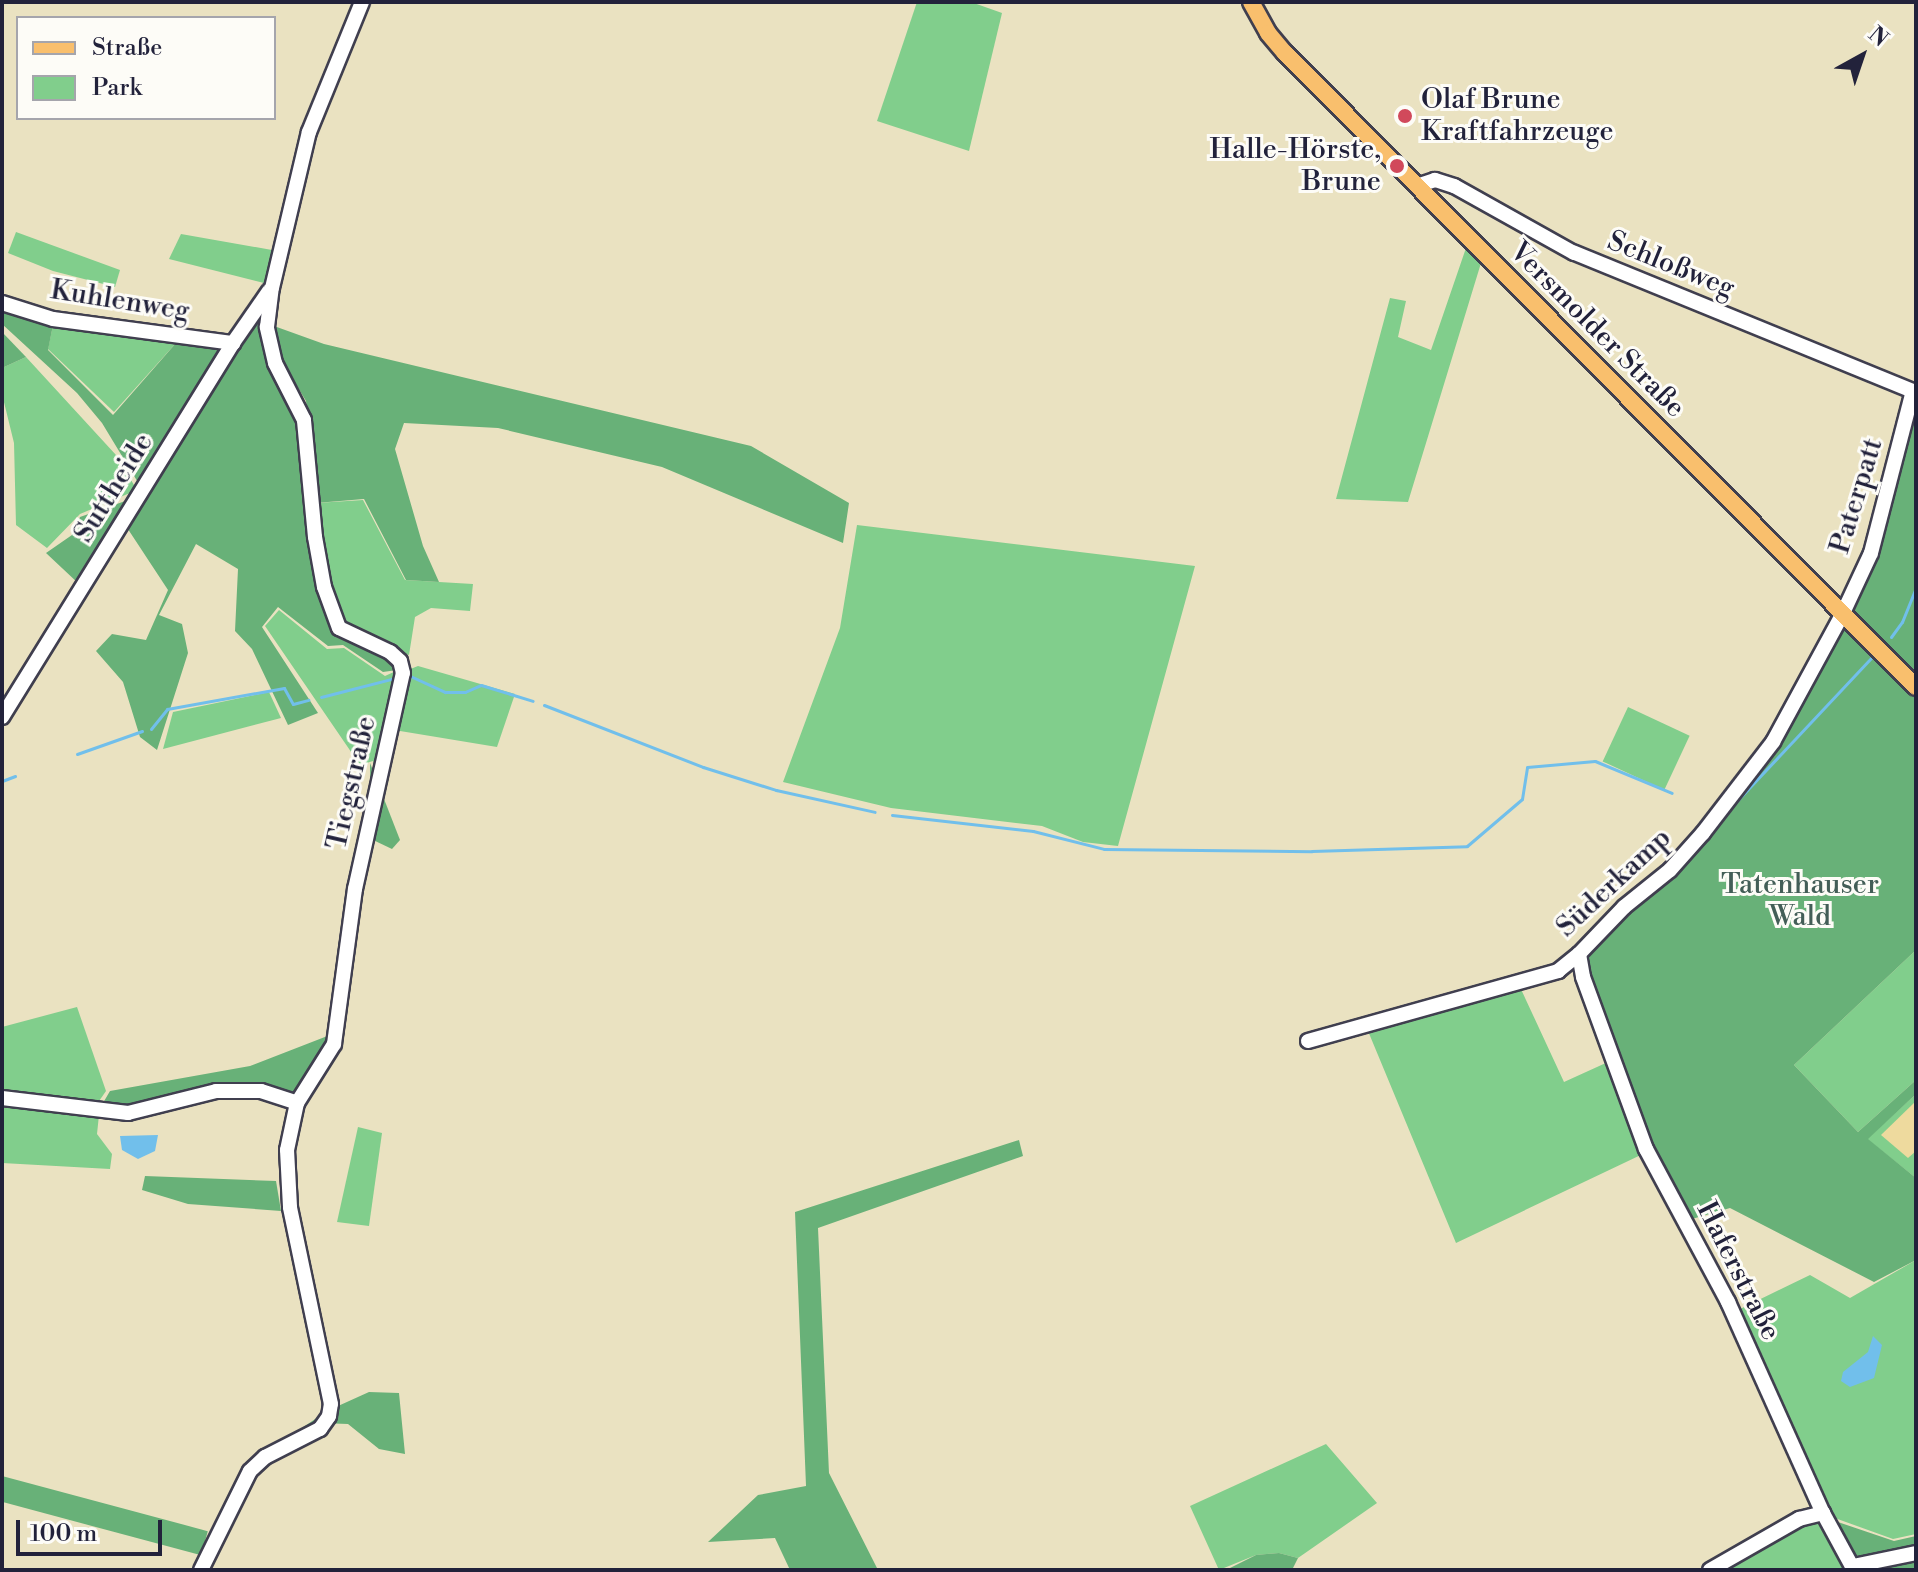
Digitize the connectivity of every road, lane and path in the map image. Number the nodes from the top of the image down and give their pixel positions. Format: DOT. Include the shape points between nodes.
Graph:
graph roads {
  1 [pos="362,2"];
  2 [pos="1251,2"];
  3 [pos="1417,186"];
  4 [pos="272,288"];
  5 [pos="2,303"];
  6 [pos="233,343"];
  7 [pos="1913,391"];
  8 [pos="1843,613"];
  9 [pos="1916,687"];
  10 [pos="2,717"];
  11 [pos="1579,954"];
  12 [pos="1558,971"];
  13 [pos="1588,991"];
  14 [pos="1308,1041"];
  15 [pos="2,1098"];
  16 [pos="297,1103"];
  17 [pos="1823,1513"];
  18 [pos="1916,1553"];
  19 [pos="1853,1568"];
  20 [pos="201,1570"];
  21 [pos="1710,1570"];
  1 -- 4 [label="street, Tiegstraße" via="309,132"];
  2 -- 3 [label="main road, Versmolder Straße" via="1285,53"];
  3 -- 7 [label="street, Schloßweg" via="1435,180 1454,186 1574,253"];
  3 -- 8 [label="main road, Versmolder Straße"];
  4 -- 6 [label="street, Suttheide"];
  4 -- 16 [label="street, Tiegstraße" via="268,343 304,420 324,587 339,628 390,652 403,673 355,889 334,1044"];
  5 -- 6 [label="street, Kuhlenweg" via="53,319"];
  6 -- 10 [label="street, Suttheide"];
  7 -- 8 [label="street, Paterpatt" via="1871,553"];
  8 -- 9 [label="main road, Versmolder Straße"];
  8 -- 11 [label="street, Süderkamp" via="1773,742 1731,798 1670,870 1624,907"];
  11 -- 12 [label="street, Süderkamp"];
  11 -- 13 [label="street, Haferstraße"];
  12 -- 13 [label="street"];
  12 -- 14 [label="street, Süderkamp"];
  13 -- 17 [label="street, Haferstraße" via="1646,1149 1728,1302"];
  15 -- 16 [label="street" via="128,1113 216,1091 261,1091"];
  16 -- 20 [label="street, Tiegstraße" via="287,1150 290,1207 327,1376 329,1416 320,1429 265,1457 250,1471"];
  17 -- 19 [label="street, Haferstraße"];
  17 -- 21 [label="street" via="1799,1519"];
  18 -- 19 [label="street"];
}
